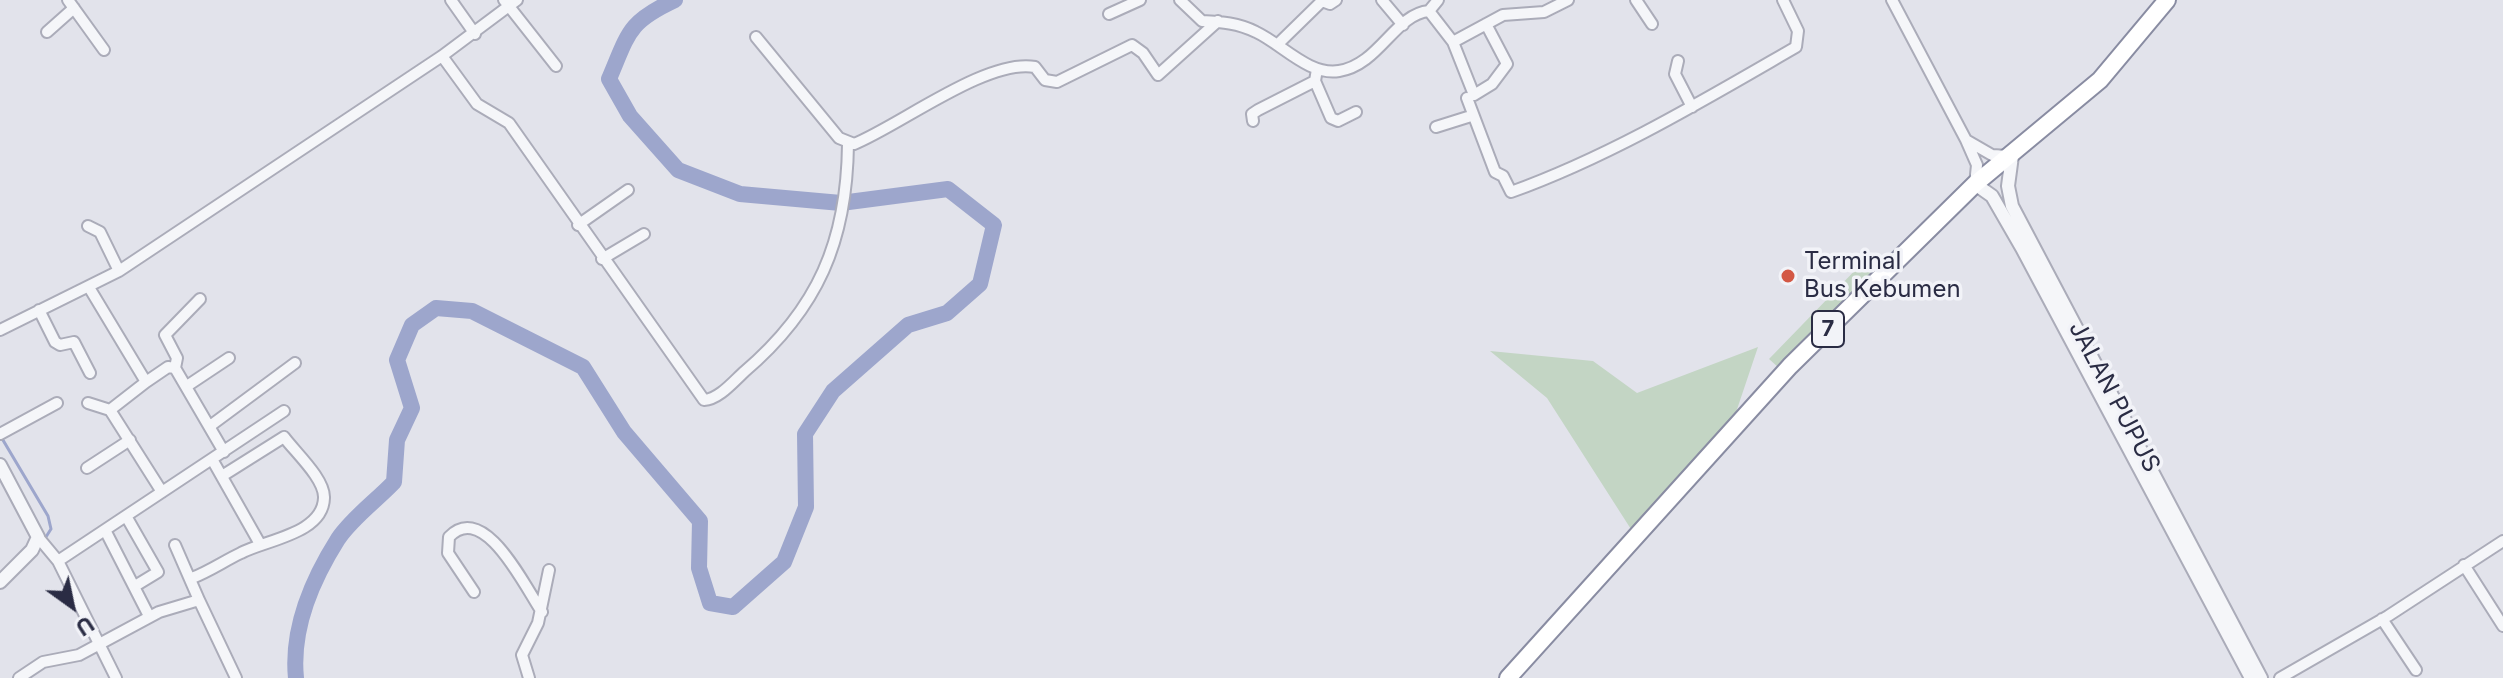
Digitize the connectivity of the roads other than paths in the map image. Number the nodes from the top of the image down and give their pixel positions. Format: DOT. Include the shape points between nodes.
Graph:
graph roads {
  1 [pos="451,0"];
  2 [pos="1140,0"];
  3 [pos="1180,0"];
  4 [pos="1336,0"];
  5 [pos="1382,0"];
  6 [pos="1438,0"];
  7 [pos="1568,0"];
  8 [pos="1636,0"];
  9 [pos="1783,0"];
  10 [pos="1892,0"];
  11 [pos="2167,0"];
  12 [pos="511,2"];
  13 [pos="71,4"];
  14 [pos="1429,11"];
  15 [pos="1109,14"];
  16 [pos="1218,21"];
  17 [pos="1486,24"];
  18 [pos="1652,24"];
  19 [pos="1403,25"];
  20 [pos="47,32"];
  21 [pos="475,34"];
  22 [pos="756,37"];
  23 [pos="1453,42"];
  24 [pos="1278,44"];
  25 [pos="104,50"];
  26 [pos="442,56"];
  27 [pos="1678,61"];
  28 [pos="556,66"];
  29 [pos="1316,75"];
  30 [pos="1468,97"];
  31 [pos="1692,107"];
  32 [pos="1356,112"];
  33 [pos="1471,116"];
  34 [pos="1253,121"];
  35 [pos="1436,127"];
  36 [pos="1966,140"];
  37 [pos="848,144"];
  38 [pos="2012,156"];
  39 [pos="1975,184"];
  40 [pos="628,190"];
  41 [pos="578,225"];
  42 [pos="88,226"];
  43 [pos="644,234"];
  44 [pos="602,259"];
  45 [pos="119,271"];
  46 [pos="90,289"];
  47 [pos="200,299"];
  48 [pos="39,310"];
  49 [pos="0,330"];
  50 [pos="229,358"];
  51 [pos="295,363"];
  52 [pos="175,368"];
  53 [pos="90,373"];
  54 [pos="146,382"];
  55 [pos="187,386"];
  56 [pos="57,403"];
  57 [pos="88,403"];
  58 [pos="110,410"];
  59 [pos="284,411"];
  60 [pos="210,426"];
  61 [pos="2,432"];
  62 [pos="130,440"];
  63 [pos="224,452"];
  64 [pos="213,461"];
  65 [pos="0,465"];
  66 [pos="87,468"];
  67 [pos="222,476"];
  68 [pos="162,492"];
  69 [pos="126,516"];
  70 [pos="105,530"];
  71 [pos="39,539"];
  72 [pos="2503,541"];
  73 [pos="260,544"];
  74 [pos="175,545"];
  75 [pos="58,561"];
  76 [pos="2464,565"];
  77 [pos="549,570"];
  78 [pos="192,578"];
  79 [pos="0,582"];
  80 [pos="135,586"];
  81 [pos="474,592"];
  82 [pos="199,600"];
  83 [pos="542,612"];
  84 [pos="149,616"];
  85 [pos="2382,619"];
  86 [pos="2503,626"];
  87 [pos="98,645"];
  88 [pos="2416,670"];
  89 [pos="232,677"];
  90 [pos="19,678"];
  91 [pos="116,678"];
  92 [pos="529,678"];
  93 [pos="1508,678"];
  94 [pos="2251,678"];
  95 [pos="2261,678"];
  96 [pos="2280,678"];
  1 -- 21 [label="street"];
  2 -- 15 [label="street"];
  3 -- 16 [label="street" via="1202,21"];
  4 -- 24 [label="street" via="1322,1"];
  5 -- 19 [label="street"];
  6 -- 14 [label="street"];
  7 -- 17 [label="street" via="1544,12 1510,12"];
  8 -- 18 [label="street"];
  9 -- 31 [label="street" via="1798,31 1796,47"];
  10 -- 36 [label="street"];
  11 -- 38 [label="highway, 7" via="2111,69"];
  12 -- 21 [label="street"];
  12 -- 28 [label="street"];
  13 -- 20 [label="street"];
  13 -- 25 [label="street"];
  14 -- 19 [label="street"];
  14 -- 23 [label="street"];
  16 -- 24 [label="street"];
  16 -- 37 [label="street" via="1158,75 1132,45 1057,82 1045,80 1035,67 1015,66 971,81 863,141"];
  17 -- 23 [label="street"];
  17 -- 30 [label="street" via="1507,64 1492,84"];
  19 -- 29 [label="street" via="1363,64"];
  21 -- 26 [label="street"];
  22 -- 37 [label="street"];
  23 -- 30 [label="street"];
  24 -- 29 [label="street"];
  26 -- 41 [label="street" via="477,104 509,123"];
  26 -- 45 [label="street"];
  27 -- 31 [label="street" via="1675,74"];
  29 -- 32 [label="street" via="1331,118 1338,121"];
  29 -- 34 [label="street" via="1252,114"];
  30 -- 33 [label="street"];
  31 -- 33 [label="street" via="1511,192 1495,172"];
  33 -- 35 [label="street"];
  36 -- 38 [label="street" via="1992,155"];
  36 -- 39 [label="street" via="1977,165"];
  37 -- 44 [label="street" via="843,218 819,279 790,326 708,401 698,395"];
  38 -- 39 [label="highway, 7"];
  38 -- 95 [label="street, JALAN PUPUS" via="2012,206"];
  39 -- 93 [label="highway, 7" via="1760,398"];
  39 -- 94 [label="street, JALAN PUPUS" via="1992,196 2022,248"];
  40 -- 41 [label="street"];
  41 -- 44 [label="street"];
  42 -- 45 [label="street" via="100,232"];
  43 -- 44 [label="street"];
  45 -- 46 [label="street"];
  46 -- 48 [label="street"];
  46 -- 54 [label="street"];
  47 -- 52 [label="street" via="165,335 177,358"];
  48 -- 49 [label="street"];
  48 -- 53 [label="street" via="55,342 74,342"];
  50 -- 55 [label="street"];
  51 -- 60 [label="street"];
  52 -- 54 [label="street"];
  52 -- 55 [label="street"];
  54 -- 58 [label="street"];
  55 -- 60 [label="street"];
  56 -- 61 [label="street"];
  57 -- 58 [label="street"];
  58 -- 62 [label="street"];
  59 -- 63 [label="street"];
  60 -- 63 [label="street"];
  62 -- 66 [label="street"];
  62 -- 68 [label="street"];
  63 -- 64 [label="street"];
  64 -- 67 [label="street"];
  64 -- 68 [label="street"];
  65 -- 71 [label="street"];
  67 -- 73 [label="street"];
  67 -- 73 [label="street" via="284,437 318,481 324,499 313,519 296,532"];
  68 -- 69 [label="street"];
  69 -- 70 [label="street"];
  69 -- 80 [label="street" via="158,572"];
  70 -- 75 [label="street"];
  70 -- 80 [label="street"];
  71 -- 75 [label="street"];
  71 -- 79 [label="street"];
  72 -- 76 [label="street"];
  73 -- 78 [label="street"];
  74 -- 78 [label="street"];
  75 -- 87 [label="street"];
  76 -- 85 [label="street"];
  76 -- 86 [label="street"];
  77 -- 83 [label="street"];
  78 -- 82 [label="street"];
  80 -- 84 [label="street"];
  81 -- 83 [label="street" via="448,553 449,537 470,527 492,538"];
  82 -- 84 [label="street"];
  82 -- 89 [label="street"];
  83 -- 92 [label="street" via="522,655"];
  84 -- 87 [label="street"];
  85 -- 88 [label="street"];
  85 -- 96 [label="street"];
  87 -- 90 [label="street" via="74,657 43,662"];
  87 -- 91 [label="street"];
}
